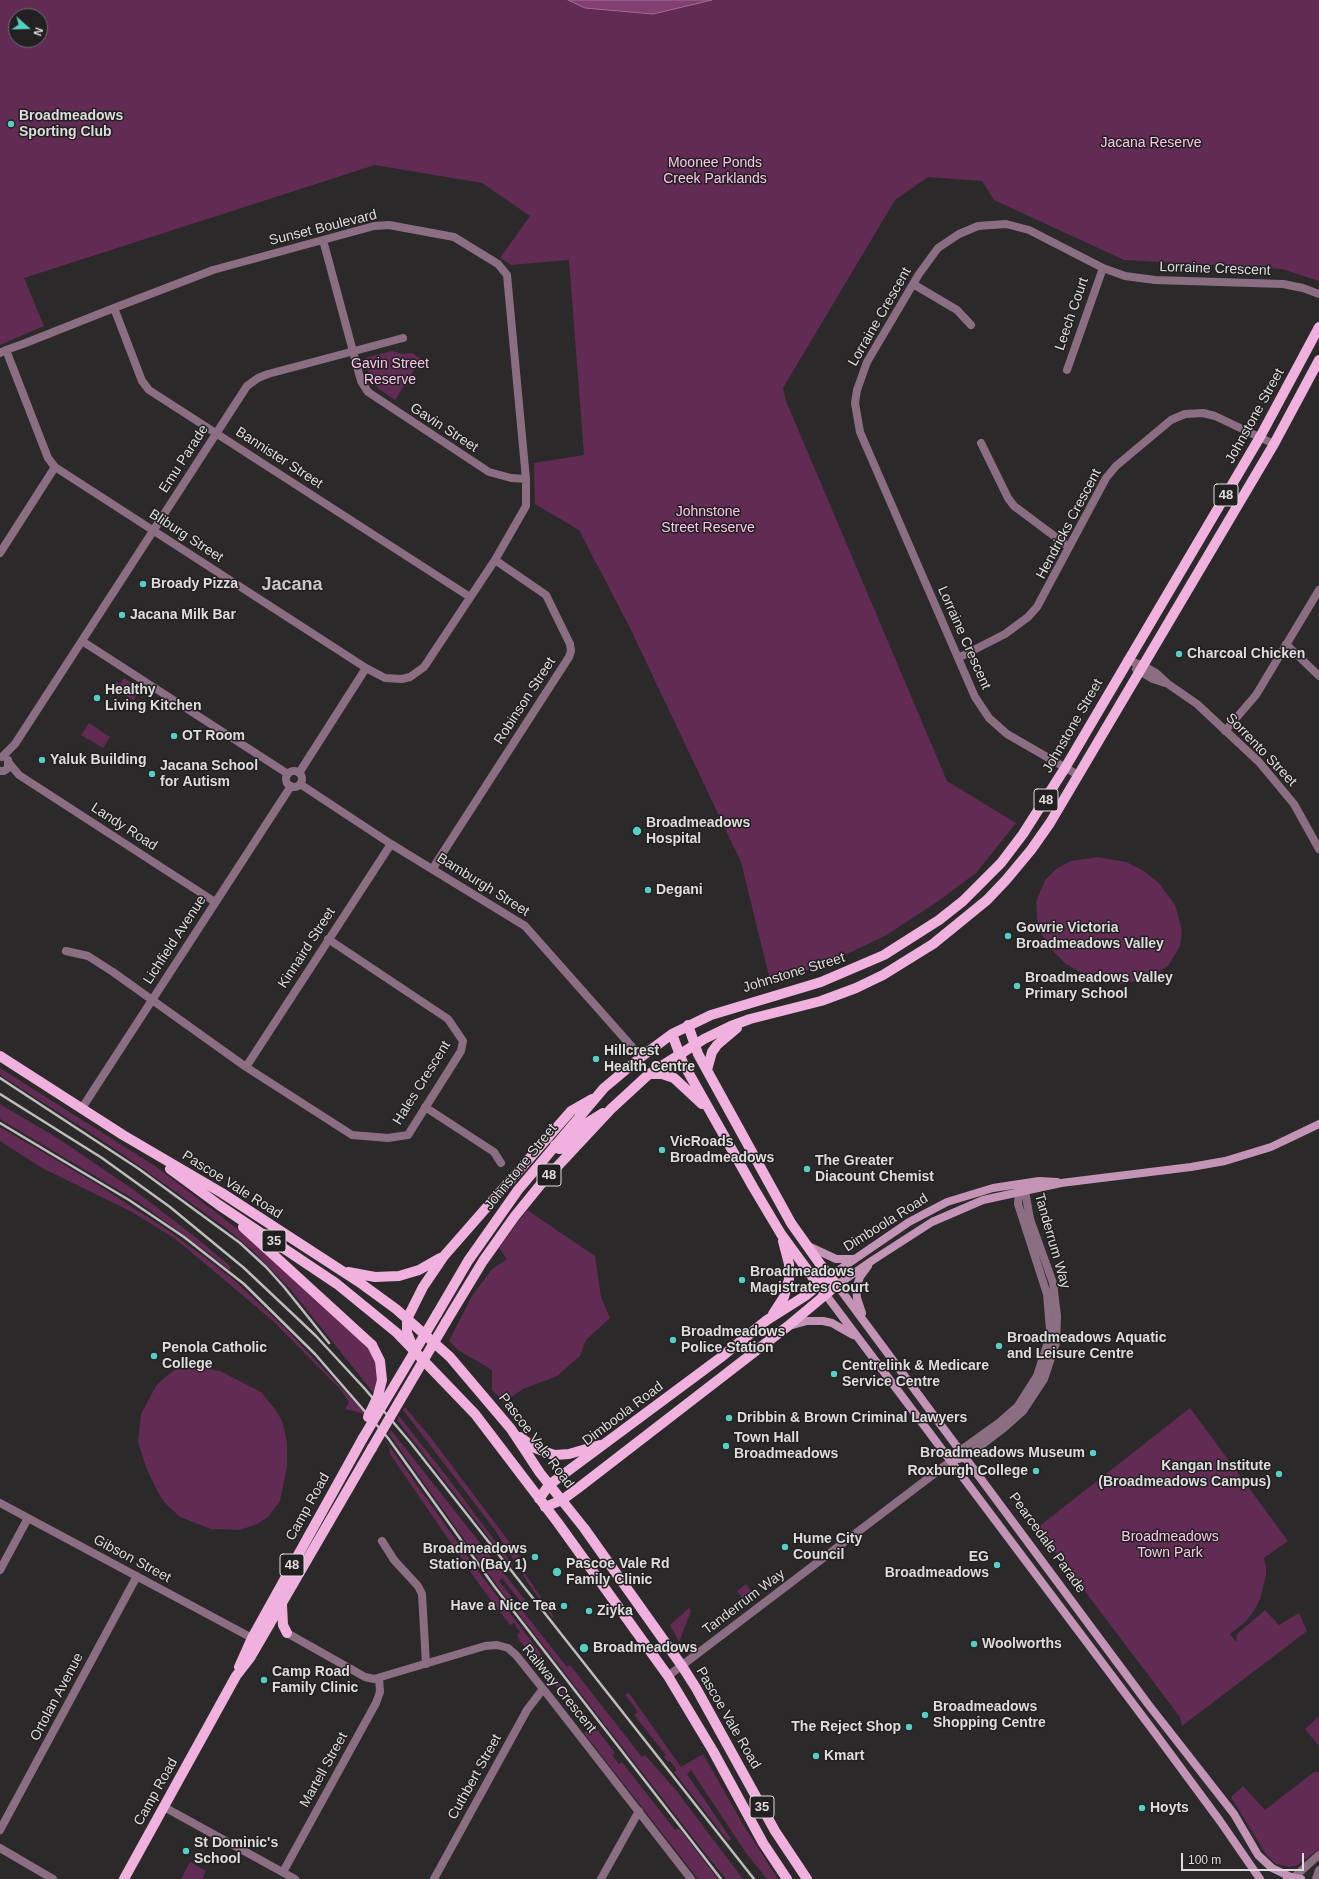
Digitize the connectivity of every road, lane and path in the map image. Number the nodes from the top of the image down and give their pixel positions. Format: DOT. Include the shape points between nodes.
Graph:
graph roads {
  1 [pos="323,240"];
  2 [pos="1103,268"];
  3 [pos="913,284"];
  4 [pos="1319,294"];
  5 [pos="114,308"];
  6 [pos="971,324"];
  7 [pos="1319,327"];
  8 [pos="403,338"];
  9 [pos="3,351"];
  10 [pos="353,352"];
  11 [pos="1319,360"];
  12 [pos="1067,370"];
  13 [pos="216,433"];
  14 [pos="1260,437"];
  15 [pos="981,443"];
  16 [pos="1274,444"];
  17 [pos="55,467"];
  18 [pos="526,479"];
  19 [pos="153,530"];
  20 [pos="1069,547"];
  21 [pos="0,553"];
  22 [pos="495,560"];
  23 [pos="1319,590"];
  24 [pos="470,598"];
  25 [pos="82,640"];
  26 [pos="1286,644"];
  27 [pos="958,658"];
  28 [pos="1127,660"];
  29 [pos="366,668"];
  30 [pos="1140,668"];
  31 [pos="1319,676"];
  32 [pos="1226,731"];
  33 [pos="3,766"];
  34 [pos="1065,768"];
  35 [pos="299,773"];
  36 [pos="288,774"];
  37 [pos="1078,775"];
  38 [pos="295,785"];
  39 [pos="391,844"];
  40 [pos="1319,849"];
  41 [pos="433,868"];
  42 [pos="994,870"];
  43 [pos="1006,880"];
  44 [pos="215,902"];
  45 [pos="328,939"];
  46 [pos="66,951"];
  47 [pos="152,1000"];
  48 [pos="750,1019"];
  49 [pos="688,1025"];
  50 [pos="672,1034"];
  51 [pos="694,1044"];
  52 [pos="679,1054"];
  53 [pos="0,1056"];
  54 [pos="641,1056"];
  55 [pos="246,1067"];
  56 [pos="707,1070"];
  57 [pos="649,1074"];
  58 [pos="604,1088"];
  59 [pos="426,1107"];
  60 [pos="82,1108"];
  61 [pos="611,1109"];
  62 [pos="715,1119"];
  63 [pos="1319,1124"];
  64 [pos="123,1135"];
  65 [pos="555,1145"];
  66 [pos="501,1163"];
  67 [pos="758,1163"];
  68 [pos="744,1171"];
  69 [pos="1020,1189"];
  70 [pos="219,1205"];
  71 [pos="926,1212"];
  72 [pos="932,1222"];
  73 [pos="781,1234"];
  74 [pos="805,1245"];
  75 [pos="447,1252"];
  76 [pos="855,1258"];
  77 [pos="873,1260"];
  78 [pos="341,1270"];
  79 [pos="830,1276"];
  80 [pos="818,1285"];
  81 [pos="838,1285"];
  82 [pos="826,1295"];
  83 [pos="864,1318"];
  84 [pos="407,1319"];
  85 [pos="767,1320"];
  86 [pos="788,1326"];
  87 [pos="859,1339"];
  88 [pos="418,1355"];
  89 [pos="511,1430"];
  90 [pos="363,1438"];
  91 [pos="610,1441"];
  92 [pos="372,1448"];
  93 [pos="964,1453"];
  94 [pos="951,1461"];
  95 [pos="549,1485"];
  96 [pos="562,1500"];
  97 [pos="0,1503"];
  98 [pos="542,1503"];
  99 [pos="28,1518"];
  100 [pos="382,1541"];
  101 [pos="0,1570"];
  102 [pos="137,1576"];
  103 [pos="282,1601"];
  104 [pos="287,1633"];
  105 [pos="256,1639"];
  106 [pos="426,1664"];
  107 [pos="682,1666"];
  108 [pos="668,1676"];
  109 [pos="379,1678"];
  110 [pos="543,1689"];
  111 [pos="164,1807"];
  112 [pos="639,1811"];
  113 [pos="0,1830"];
  114 [pos="0,1848"];
  115 [pos="1319,1855"];
  116 [pos="1319,1870"];
  117 [pos="282,1872"];
  118 [pos="1293,1878"];
  119 [pos="53,1879"];
  120 [pos="124,1879"];
  121 [pos="295,1879"];
  122 [pos="434,1879"];
  123 [pos="600,1879"];
  124 [pos="691,1879"];
  125 [pos="787,1879"];
  126 [pos="807,1879"];
  127 [pos="1260,1879"];
  128 [pos="1316,1879"];
  1 -- 5 [label="street, Sunset Boulevard" via="213,270"];
  1 -- 10 [label="street, Gavin Street"];
  1 -- 18 [label="street, Sunset Boulevard" via="374,226 389,225 454,237 502,267 508,279"];
  2 -- 3 [label="street, Lorraine Crescent" via="1029,230 1018,226 993,224 966,230 949,239 938,248"];
  2 -- 4 [label="street, Lorraine Crescent" via="1137,278 1283,284"];
  2 -- 12 [label="street, Leech Court"];
  3 -- 6 [label="street" via="957,310"];
  3 -- 27 [label="street, Lorraine Crescent" via="867,362 857,390 856,416 865,445"];
  5 -- 9 [label="street, Sunset Boulevard"];
  5 -- 13 [label="street, Bannister Street" via="146,386"];
  7 -- 14 [label="main road, Johnstone Street / 48"];
  8 -- 10 [label="street, Emu Parade"];
  9 -- 17 [label="street, Bliburg Street" via="48,458"];
  10 -- 13 [label="street, Emu Parade" via="268,374 253,381 242,392"];
  10 -- 18 [label="street, Gavin Street" via="361,381 372,396 489,472"];
  11 -- 16 [label="main road, Johnstone Street / 48"];
  13 -- 19 [label="street, Emu Parade"];
  13 -- 24 [label="street, Bannister Street"];
  14 -- 16 [label="street, Hendricks Crescent"];
  14 -- 20 [label="street, Hendricks Crescent" via="1204,413 1185,414 1171,420 1116,466 1106,478"];
  14 -- 28 [label="main road, Johnstone Street / 48"];
  15 -- 20 [label="street" via="1014,506"];
  16 -- 30 [label="main road, Johnstone Street / 48"];
  17 -- 19 [label="street, Bliburg Street"];
  17 -- 21 [label="street"];
  18 -- 22 [label="street, Sunset Boulevard" via="526,506"];
  19 -- 25 [label="street, Emu Parade"];
  19 -- 29 [label="street, Bliburg Street"];
  20 -- 27 [label="street, Hendricks Crescent" via="1045,594 1028,617 1006,634"];
  22 -- 24 [label="street, Sunset Boulevard"];
  22 -- 41 [label="street, Robinson Street" via="546,596 571,651"];
  23 -- 26 [label="street"];
  24 -- 29 [label="street, Bliburg Street" via="430,660 419,672 410,677 393,680 379,676"];
  25 -- 33 [label="street, Emu Parade"];
  25 -- 36 [label="street"];
  26 -- 31 [label="street"];
  26 -- 32 [label="street" via="1256,695"];
  27 -- 34 [label="street, Lorraine Crescent" via="975,698 996,725"];
  28 -- 30 [label="street, Sorrento Street"];
  28 -- 34 [label="main road, Johnstone Street / 48"];
  29 -- 35 [label="street"];
  30 -- 32 [label="street, Sorrento Street" via="1156,673 1197,704"];
  30 -- 37 [label="main road, Johnstone Street / 48"];
  32 -- 40 [label="street, Sorrento Street" via="1275,779 1294,804"];
  33 -- 44 [label="street, Landy Road"];
  34 -- 37 [label="street, Lorraine Crescent"];
  34 -- 42 [label="main road, Johnstone Street / 48" via="1023,834"];
  35 -- 36 [label="street" via="293,771"];
  35 -- 38 [label="street" via="302,777"];
  36 -- 38 [label="street" via="286,780"];
  37 -- 43 [label="main road, Johnstone Street / 48" via="1050,823"];
  38 -- 39 [label="street, Bamburgh Street"];
  38 -- 44 [label="street, Lichfield Avenue"];
  39 -- 41 [label="street, Bamburgh Street"];
  39 -- 45 [label="street, Kinnaird Street"];
  41 -- 54 [label="street, Bamburgh Street" via="525,926"];
  42 -- 43 [label="main road"];
  42 -- 49 [label="main road, Johnstone Street / 48" via="963,901 939,920 884,955 832,978 726,1009"];
  43 -- 48 [label="main road, Johnstone Street / 48" via="987,900 933,944 883,975 821,1000"];
  44 -- 47 [label="street, Lichfield Avenue"];
  45 -- 55 [label="street, Kinnaird Street"];
  45 -- 59 [label="street, Hales Crescent" via="448,1018 463,1041 461,1051"];
  46 -- 47 [label="street, Hales Crescent" via="91,957"];
  47 -- 55 [label="street, Hales Crescent"];
  47 -- 60 [label="street, Lichfield Avenue"];
  48 -- 51 [label="main road, Johnstone Street / 48"];
  48 -- 56 [label="main road" via="717,1045 712,1052"];
  49 -- 50 [label="main road, Johnstone Street / 48"];
  49 -- 51 [label="main road, Pearcedale Parade"];
  50 -- 52 [label="main road, Pearcedale Parade"];
  50 -- 54 [label="main road, Johnstone Street / 48"];
  51 -- 52 [label="main road, Johnstone Street / 48"];
  51 -- 56 [label="main road, Pearcedale Parade"];
  52 -- 57 [label="main road, Johnstone Street / 48"];
  52 -- 62 [label="main road, Pearcedale Parade"];
  53 -- 60 [label="main road, Pascoe Vale Road / 35"];
  54 -- 58 [label="main road, Johnstone Street / 48"];
  55 -- 59 [label="street, Hales Crescent" via="352,1135 388,1138 408,1135"];
  56 -- 67 [label="main road, Pearcedale Parade"];
  57 -- 61 [label="main road, Johnstone Street / 48"];
  57 -- 62 [label="main road" via="662,1074 674,1078"];
  58 -- 65 [label="main road, Johnstone Street / 48"];
  58 -- 75 [label="main road" via="589,1101 571,1111"];
  59 -- 66 [label="street" via="494,1152"];
  60 -- 64 [label="main road, Pascoe Vale Road / 35"];
  61 -- 65 [label="main road" via="590,1121 564,1148 559,1149"];
  61 -- 92 [label="main road, Johnstone Street / 48, bridge" via="541,1184 515,1216 446,1322"];
  62 -- 68 [label="main road, Pearcedale Parade"];
  63 -- 69 [label="street, Dimboola Road" via="1271,1146 1225,1160 1191,1167 1061,1183 1039,1181"];
  64 -- 70 [label="main road, Pascoe Vale Road / 35"];
  64 -- 78 [label="main road, Pascoe Vale Road / 35" via="222,1193"];
  65 -- 90 [label="main road, Johnstone Street / 48, bridge" via="498,1215"];
  67 -- 68 [label="main road"];
  67 -- 74 [label="main road, Pearcedale Parade"];
  68 -- 73 [label="main road, Pearcedale Parade"];
  69 -- 71 [label="street, Dimboola Road" via="976,1192"];
  69 -- 72 [label="street, Dimboola Road" via="977,1202"];
  69 -- 93 [label="street, Tanderrum Way" via="1018,1204 1045,1285 1049,1316 1048,1342 1037,1376 1018,1406"];
  70 -- 88 [label="main road, Pascoe Vale Road / 35" via="337,1284 397,1333"];
  70 -- 90 [label="main road, bridge" via="372,1345 380,1361 382,1380 378,1396 365,1422"];
  71 -- 72 [label="street"];
  71 -- 76 [label="street, Dimboola Road"];
  72 -- 77 [label="street, Dimboola Road"];
  73 -- 80 [label="main road, Pearcedale Parade"];
  73 -- 85 [label="main road" via="789,1264 789,1279 781,1302"];
  74 -- 76 [label="street" via="836,1259"];
  74 -- 79 [label="main road, Pearcedale Parade"];
  75 -- 78 [label="main road" via="422,1268 399,1276 372,1277"];
  75 -- 84 [label="main road" via="423,1287"];
  76 -- 79 [label="street, Dimboola Road"];
  77 -- 81 [label="street, Dimboola Road"];
  77 -- 83 [label="street" via="860,1277 856,1288"];
  78 -- 84 [label="main road, Pascoe Vale Road / 35"];
  79 -- 80 [label="main road, Dimboola Road"];
  79 -- 81 [label="main road, Pearcedale Parade"];
  80 -- 82 [label="main road, Pearcedale Parade"];
  80 -- 85 [label="main road, Dimboola Road"];
  81 -- 82 [label="main road, Dimboola Road"];
  81 -- 83 [label="street, Pearcedale Parade"];
  82 -- 86 [label="main road, Dimboola Road"];
  82 -- 87 [label="street, Pearcedale Parade"];
  83 -- 93 [label="street, Pearcedale Parade"];
  84 -- 88 [label="main road" via="407,1333"];
  84 -- 89 [label="main road, Pascoe Vale Road / 35" via="450,1358"];
  85 -- 91 [label="main road, Dimboola Road"];
  86 -- 87 [label="street" via="807,1321 824,1321 843,1328"];
  86 -- 96 [label="main road, Dimboola Road"];
  87 -- 94 [label="street, Pearcedale Parade"];
  88 -- 98 [label="main road, Pascoe Vale Road / 35" via="475,1414"];
  89 -- 91 [label="main road" via="535,1448 554,1455 569,1454"];
  89 -- 95 [label="main road, Pascoe Vale Road / 35"];
  90 -- 105 [label="main road, Camp Road / 48"];
  91 -- 95 [label="main road, Dimboola Road"];
  92 -- 103 [label="main road, Camp Road / 48"];
  93 -- 94 [label="street, Tanderrum Way"];
  93 -- 118 [label="street, Pearcedale Parade" via="1148,1704 1234,1814 1258,1854 1272,1868"];
  94 -- 107 [label="street, Tanderrum Way"];
  94 -- 127 [label="street, Pearcedale Parade" via="1155,1733"];
  95 -- 96 [label="main road, Pascoe Vale Road / 35"];
  95 -- 98 [label="main road, Dimboola Road"];
  96 -- 98 [label="main road, Dimboola Road"];
  96 -- 107 [label="main road, Pascoe Vale Road / 35"];
  97 -- 99 [label="street, Gibson Street"];
  98 -- 108 [label="main road, Pascoe Vale Road / 35"];
  99 -- 101 [label="street"];
  99 -- 102 [label="street, Gibson Street"];
  100 -- 106 [label="street" via="422,1594"];
  102 -- 105 [label="street, Gibson Street"];
  102 -- 113 [label="street, Ortolan Avenue"];
  103 -- 104 [label="main road" via="281,1614"];
  103 -- 105 [label="main road, Camp Road / 48"];
  104 -- 105 [label="main road" via="270,1632"];
  104 -- 109 [label="street, Railway Crescent" via="365,1677"];
  105 -- 111 [label="main road, Camp Road / 48"];
  106 -- 109 [label="street, Railway Crescent"];
  106 -- 110 [label="street, Railway Crescent" via="490,1645 503,1646 516,1655"];
  107 -- 108 [label="street, Tanderrum Way"];
  107 -- 126 [label="main road, Pascoe Vale Road / 35" via="775,1831"];
  108 -- 125 [label="main road, Pascoe Vale Road / 35" via="713,1751 763,1843"];
  109 -- 117 [label="street, Martell Street" via="380,1692 376,1703"];
  110 -- 112 [label="street, Railway Crescent"];
  110 -- 122 [label="street, Cuthbert Street" via="527,1710"];
  111 -- 117 [label="street"];
  111 -- 120 [label="main road, Camp Road / 48"];
  112 -- 123 [label="street"];
  112 -- 124 [label="street, Railway Crescent"];
  114 -- 119 [label="street"];
  115 -- 118 [label="street"];
  116 -- 128 [label="street"];
  117 -- 121 [label="street"];
}
